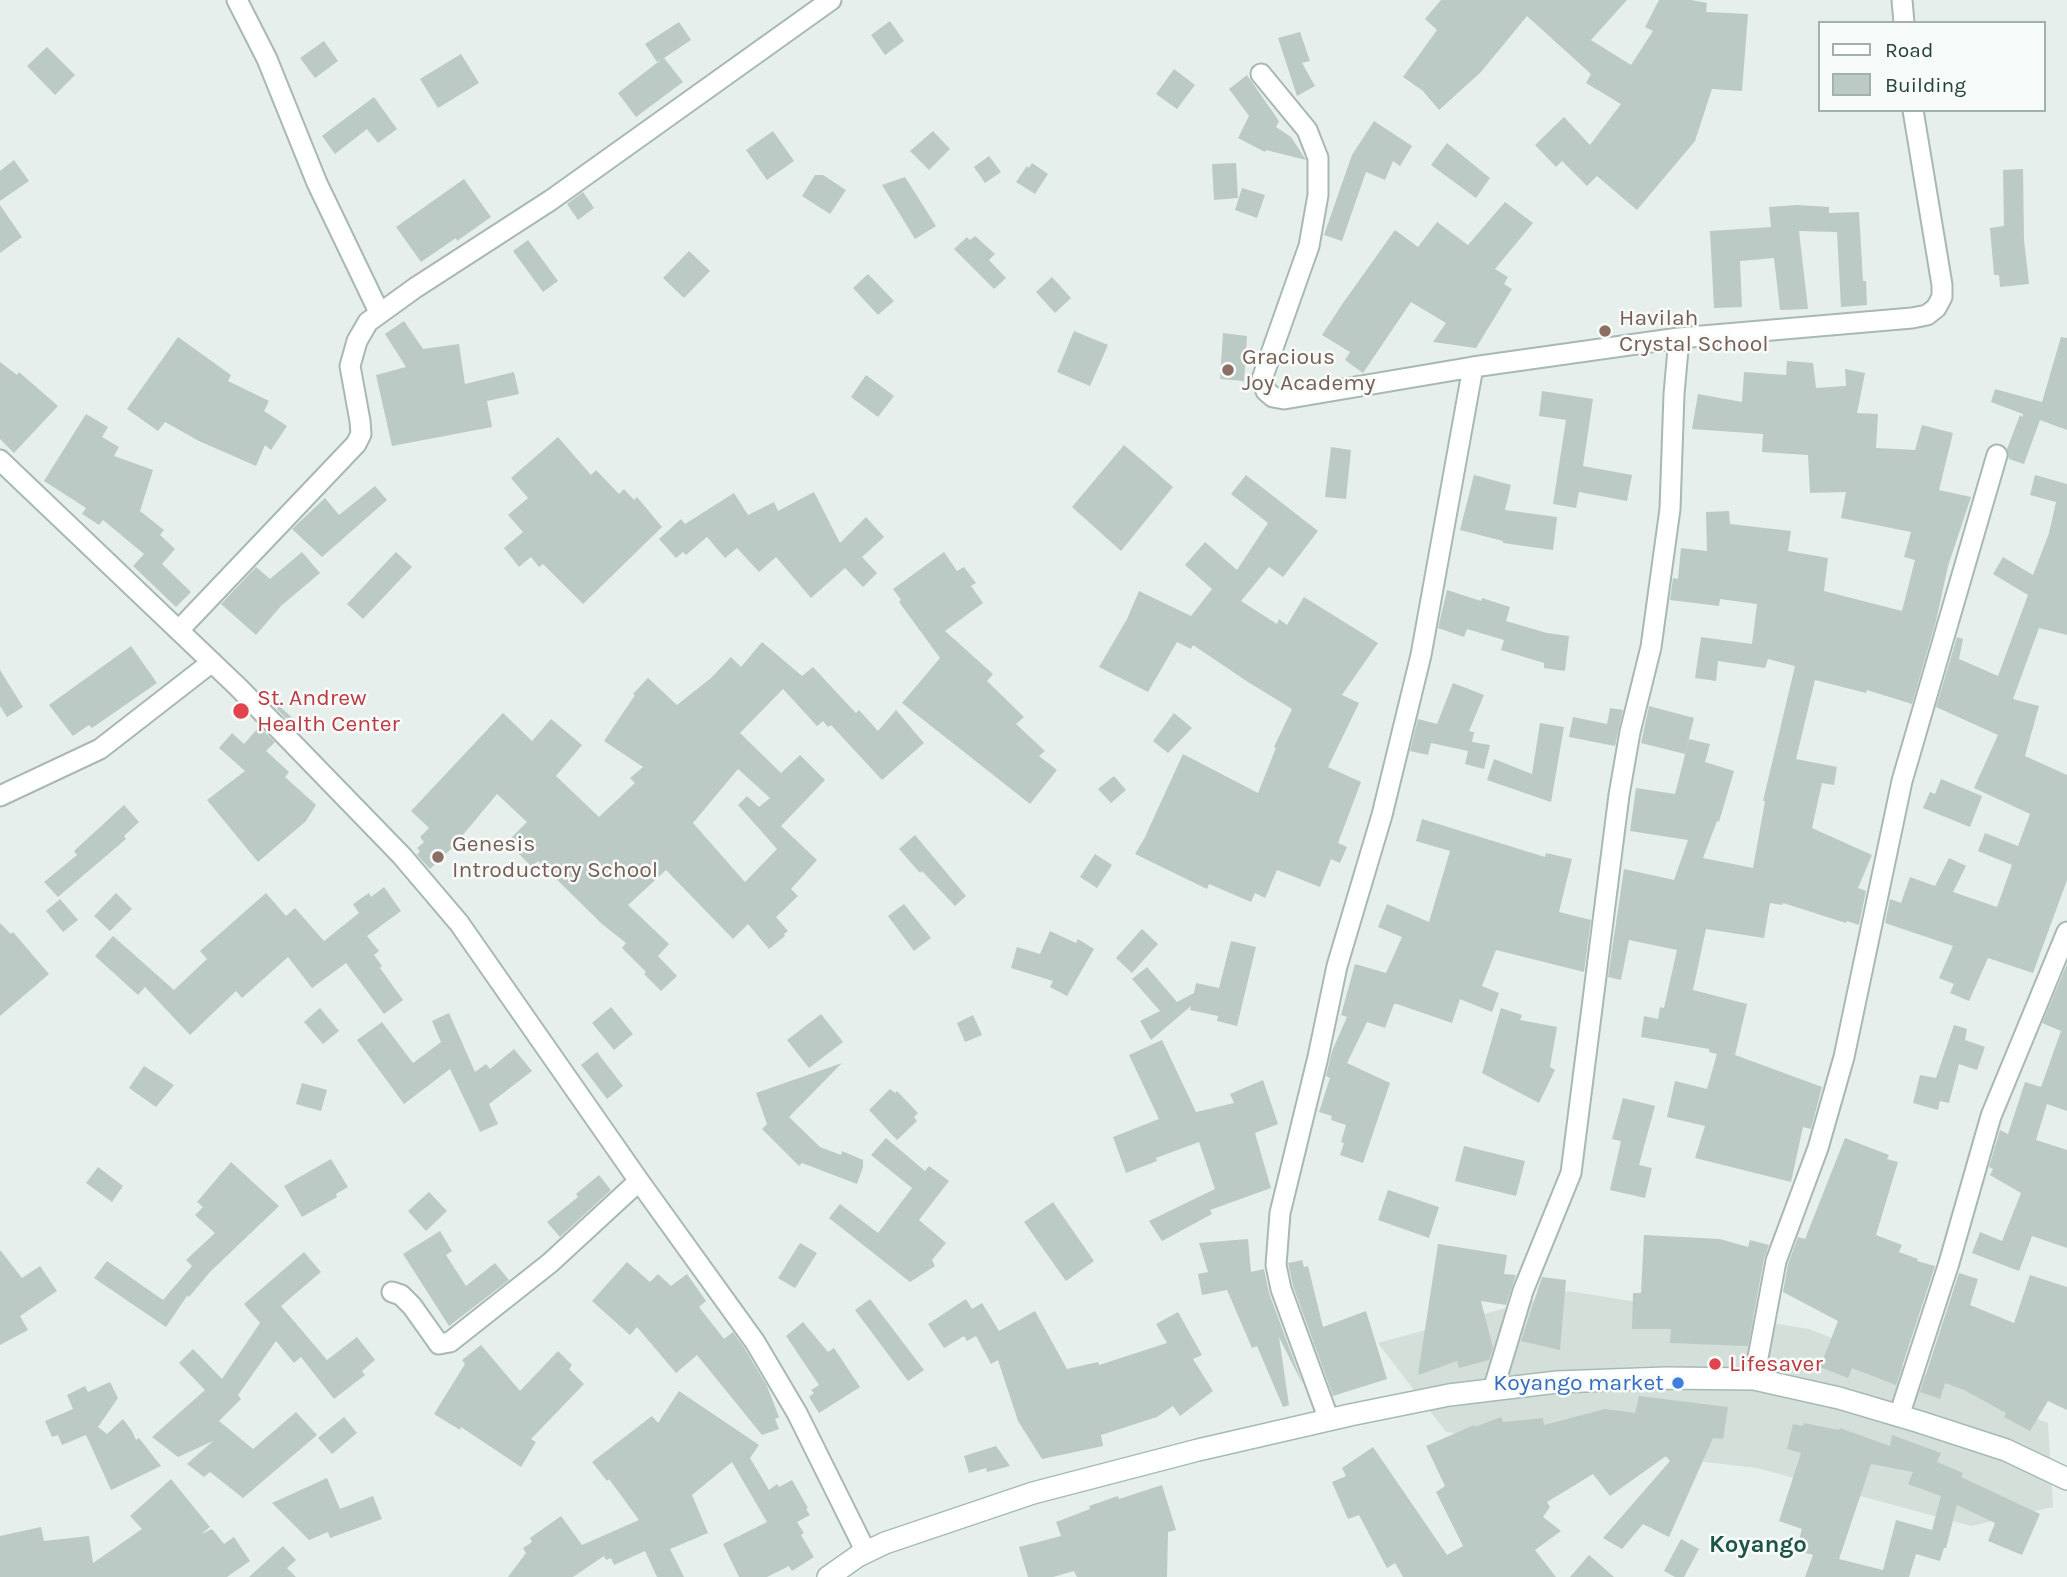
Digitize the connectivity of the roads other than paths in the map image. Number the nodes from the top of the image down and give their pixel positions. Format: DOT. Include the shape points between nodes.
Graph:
graph roads {
  1 [pos="237,0"];
  2 [pos="831,0"];
  3 [pos="1902,0"];
  4 [pos="1904,21"];
  5 [pos="1261,74"];
  6 [pos="1913,112"];
  7 [pos="379,312"];
  8 [pos="1679,338"];
  9 [pos="1473,367"];
  10 [pos="1997,455"];
  11 [pos="0,460"];
  12 [pos="179,630"];
  13 [pos="212,662"];
  14 [pos="0,796"];
  15 [pos="2067,932"];
  16 [pos="639,1181"];
  17 [pos="392,1292"];
  18 [pos="1754,1380"];
  19 [pos="1493,1390"];
  20 [pos="1899,1416"];
  21 [pos="1329,1420"];
  22 [pos="2067,1479"];
  23 [pos="866,1552"];
  24 [pos="828,1577"];
  1 -- 7 [label="street"];
  2 -- 7 [label="street" via="551,200"];
  3 -- 4 [label="street"];
  5 -- 9 [label="street" via="1307,130 1318,158 1318,195 1308,246 1262,379 1266,391 1284,399"];
  6 -- 8 [label="street" via="1942,285 1936,308 1912,318"];
  7 -- 12 [label="street" via="361,332 352,354 361,434 356,444"];
  8 -- 9 [label="street"];
  8 -- 19 [label="street" via="1670,509 1650,647 1619,795 1571,1172 1523,1291"];
  9 -- 21 [label="street" via="1421,655 1382,815 1337,966 1280,1213 1276,1265 1281,1289"];
  10 -- 18 [label="street" via="1902,781 1844,1057 1818,1148 1776,1261"];
  11 -- 12 [label="street"];
  12 -- 13 [label="street"];
  13 -- 14 [label="street" via="100,749"];
  13 -- 16 [label="street" via="402,856 459,923"];
  15 -- 20 [label="street" via="1991,1116"];
  16 -- 17 [label="street" via="550,1263 450,1342 439,1344 412,1306 401,1294"];
  16 -- 23 [label="street" via="755,1342 797,1413"];
  18 -- 19 [label="street" via="1557,1382"];
  18 -- 20 [label="street"];
  19 -- 21 [label="street"];
  20 -- 22 [label="street" via="2006,1450"];
  21 -- 23 [label="street" via="1033,1493"];
  23 -- 24 [label="street"];
}
